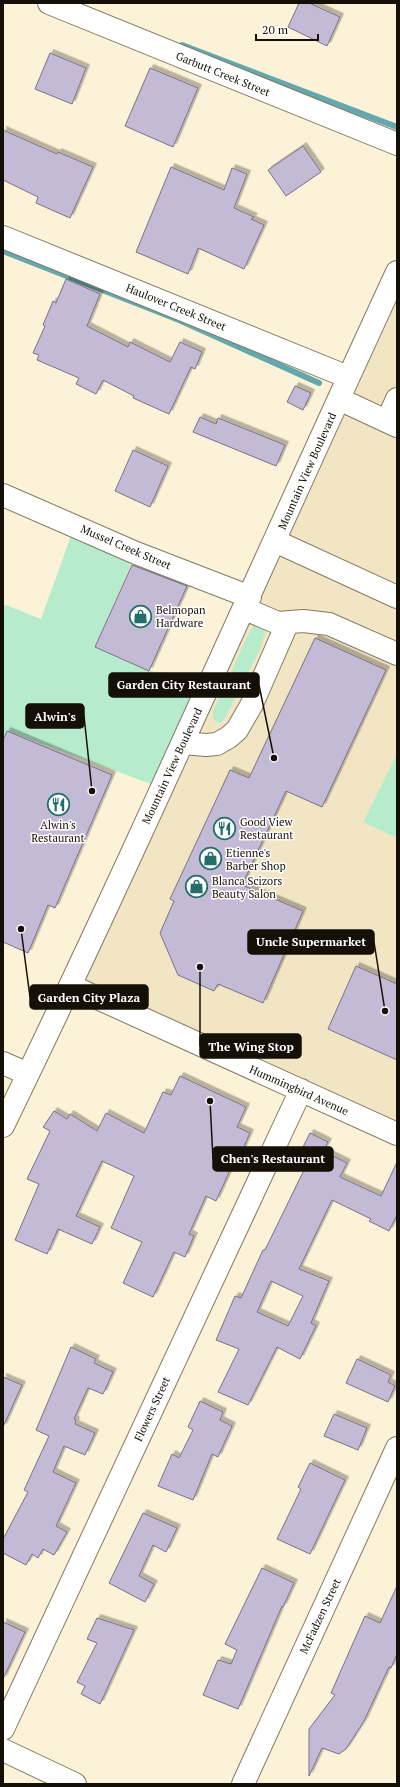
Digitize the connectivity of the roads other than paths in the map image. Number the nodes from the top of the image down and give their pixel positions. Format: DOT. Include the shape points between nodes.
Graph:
graph roads {
  1 [pos="49,3"];
  2 [pos="397,144"];
  3 [pos="3,237"];
  4 [pos="397,272"];
  5 [pos="348,377"];
  6 [pos="339,399"];
  7 [pos="397,399"];
  8 [pos="392,423"];
  9 [pos="3,495"];
  10 [pos="275,541"];
  11 [pos="397,597"];
  12 [pos="247,603"];
  13 [pos="287,624"];
  14 [pos="397,654"];
  15 [pos="183,743"];
  16 [pos="71,986"];
  17 [pos="3,1063"];
  18 [pos="28,1074"];
  19 [pos="301,1090"];
  20 [pos="4,1120"];
  21 [pos="397,1134"];
  22 [pos="397,1448"];
  23 [pos="3,1729"];
  24 [pos="3,1750"];
  25 [pos="76,1784"];
  26 [pos="244,1784"];
  1 -- 2 [label="street, Garbutt Creek Street"];
  3 -- 5 [label="street, Haulover Creek Street"];
  4 -- 5 [label="street, Mountain View Boulevard"];
  5 -- 6 [label="street, Mountain View Boulevard"];
  6 -- 8 [label="street"];
  6 -- 10 [label="street, Mountain View Boulevard"];
  7 -- 8 [label="street"];
  9 -- 12 [label="street, Mussel Creek Street"];
  10 -- 11 [label="street"];
  10 -- 12 [label="street, Mountain View Boulevard"];
  12 -- 13 [label="street, Mussel Creek Street" via="278,623"];
  12 -- 15 [label="street, Mountain View Boulevard"];
  13 -- 14 [label="street" via="303,621 329,624"];
  13 -- 15 [label="street" via="252,704 237,730 217,744"];
  15 -- 16 [label="street, Mountain View Boulevard"];
  16 -- 18 [label="street, Mountain View Boulevard"];
  16 -- 19 [label="street, Hummingbird Avenue"];
  17 -- 18 [label="street"];
  18 -- 20 [label="street, Mountain View Boulevard"];
  19 -- 21 [label="street, Hummingbird Avenue"];
  19 -- 23 [label="street, Flowers Street"];
  22 -- 26 [label="street, McFadzen Street"];
  24 -- 25 [label="street"];
}
